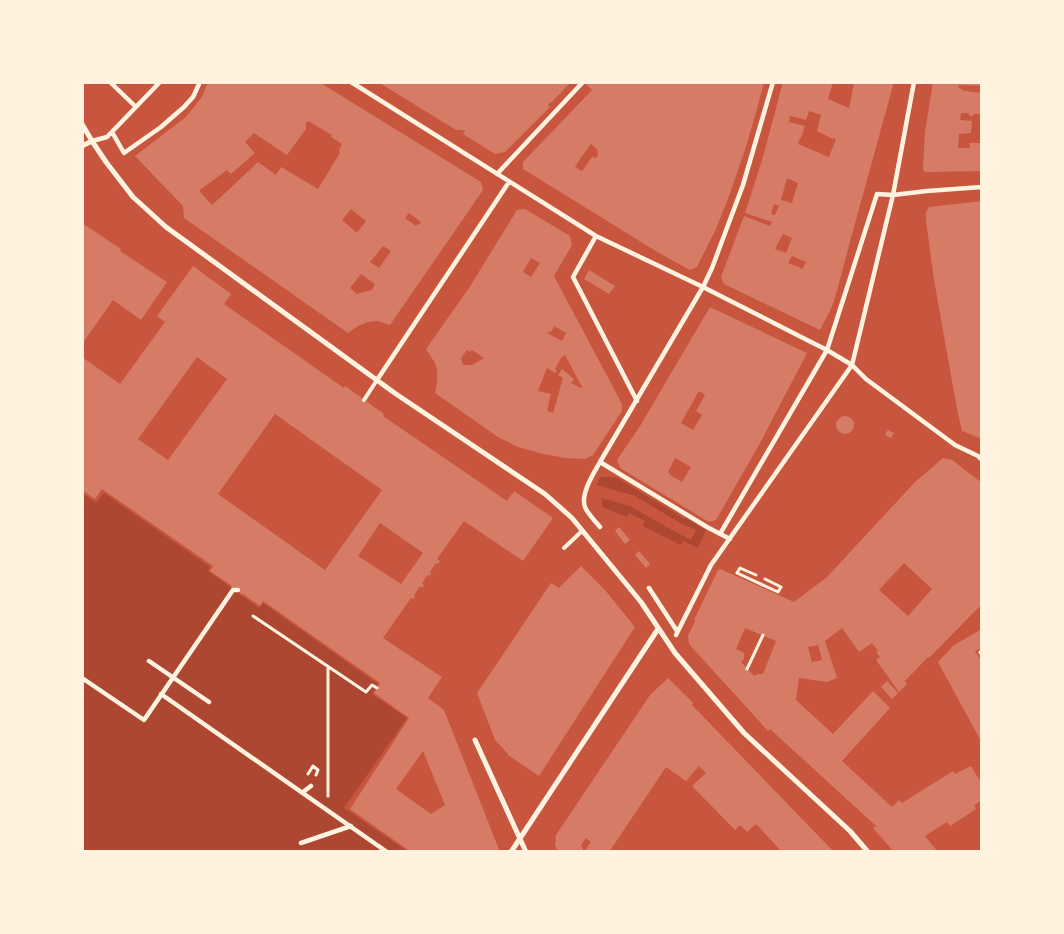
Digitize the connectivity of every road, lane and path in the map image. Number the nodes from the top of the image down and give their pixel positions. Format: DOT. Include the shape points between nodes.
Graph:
graph roads {
  1 [pos="110,82"];
  2 [pos="160,82"];
  3 [pos="200,82"];
  4 [pos="350,82"];
  5 [pos="584,82"];
  6 [pos="773,82"];
  7 [pos="914,82"];
  8 [pos="136,106"];
  9 [pos="82,124"];
  10 [pos="112,132"];
  11 [pos="92,142"];
  12 [pos="82,146"];
  13 [pos="497,174"];
  14 [pos="509,182"];
  15 [pos="982,187"];
  16 [pos="892,195"];
  17 [pos="596,236"];
  18 [pos="703,287"];
  19 [pos="828,350"];
  20 [pos="852,365"];
  21 [pos="377,380"];
  22 [pos="364,400"];
  23 [pos="637,400"];
  24 [pos="980,457"];
  25 [pos="600,462"];
  26 [pos="600,527"];
  27 [pos="582,531"];
  28 [pos="720,534"];
  29 [pos="730,539"];
  30 [pos="564,548"];
  31 [pos="756,575"];
  32 [pos="765,579"];
  33 [pos="649,588"];
  34 [pos="238,590"];
  35 [pos="253,616"];
  36 [pos="658,629"];
  37 [pos="762,635"];
  38 [pos="982,651"];
  39 [pos="982,656"];
  40 [pos="150,660"];
  41 [pos="328,666"];
  42 [pos="747,669"];
  43 [pos="173,676"];
  44 [pos="82,678"];
  45 [pos="377,688"];
  46 [pos="161,694"];
  47 [pos="209,702"];
  48 [pos="475,740"];
  49 [pos="311,786"];
  50 [pos="303,792"];
  51 [pos="325,808"];
  52 [pos="351,826"];
  53 [pos="520,838"];
  54 [pos="301,843"];
  55 [pos="387,852"];
  56 [pos="511,852"];
  57 [pos="526,852"];
  58 [pos="868,852"];
  1 -- 8 [label="street"];
  2 -- 8 [label="street"];
  3 -- 10 [label="street" via="184,107 124,153"];
  4 -- 13 [label="street"];
  5 -- 13 [label="street"];
  6 -- 18 [label="street" via="743,185"];
  7 -- 16 [label="street"];
  8 -- 10 [label="street"];
  9 -- 11 [label="street"];
  10 -- 11 [label="street"];
  11 -- 12 [label="street"];
  11 -- 21 [label="street" via="133,197 166,226"];
  13 -- 14 [label="street"];
  14 -- 17 [label="street"];
  14 -- 21 [label="street"];
  15 -- 16 [label="street"];
  16 -- 19 [label="street" via="877,194"];
  16 -- 20 [label="street"];
  17 -- 18 [label="street"];
  17 -- 23 [label="street" via="573,276"];
  18 -- 19 [label="street"];
  18 -- 23 [label="street"];
  19 -- 20 [label="street"];
  19 -- 28 [label="street"];
  20 -- 24 [label="street" via="866,379 956,445"];
  20 -- 29 [label="street"];
  21 -- 22 [label="lane"];
  21 -- 27 [label="street" via="545,494"];
  23 -- 25 [label="street"];
  25 -- 26 [label="street" via="585,495 585,507"];
  25 -- 28 [label="street"];
  27 -- 30 [label="lane"];
  27 -- 36 [label="street" via="641,602"];
  28 -- 29 [label="street"];
  29 -- 33 [label="street" via="711,565 676,633"];
  31 -- 32 [label="path" via="740,568 737,573 778,592 781,587"];
  34 -- 43 [label="street" via="233,590"];
  35 -- 41 [label="path"];
  36 -- 53 [label="street"];
  36 -- 58 [label="street" via="744,733 850,831"];
  37 -- 42 [label="path"];
  38 -- 39 [label="path"];
  40 -- 43 [label="street"];
  41 -- 45 [label="path" via="366,692 372,685"];
  41 -- 51 [label="path" via="328,796"];
  43 -- 46 [label="street"];
  43 -- 47 [label="street"];
  44 -- 46 [label="street" via="144,720"];
  46 -- 50 [label="street"];
  48 -- 53 [label="street"];
  49 -- 50 [label="street"];
  50 -- 51 [label="street"];
  51 -- 52 [label="street"];
  52 -- 54 [label="street"];
  52 -- 55 [label="street"];
  53 -- 56 [label="street"];
  53 -- 57 [label="street"];
}
